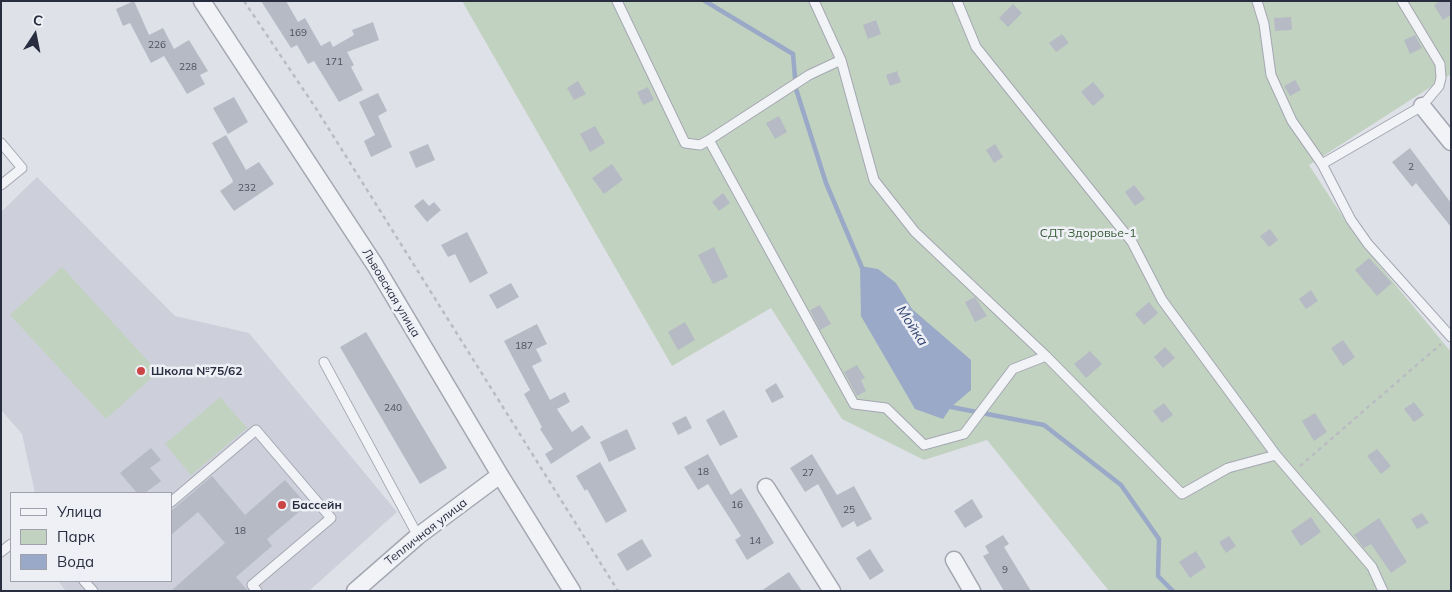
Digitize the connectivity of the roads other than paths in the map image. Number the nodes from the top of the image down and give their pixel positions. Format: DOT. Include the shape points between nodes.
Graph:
graph roads {
  1 [pos="202,1"];
  2 [pos="617,1"];
  3 [pos="814,1"];
  4 [pos="957,1"];
  5 [pos="1257,1"];
  6 [pos="1402,1"];
  7 [pos="841,60"];
  8 [pos="1422,106"];
  9 [pos="708,140"];
  10 [pos="1451,142"];
  11 [pos="1,143"];
  12 [pos="1322,164"];
  13 [pos="1,185"];
  14 [pos="1450,337"];
  15 [pos="1046,356"];
  16 [pos="324,362"];
  17 [pos="1276,455"];
  18 [pos="500,475"];
  19 [pos="766,487"];
  20 [pos="172,501"];
  21 [pos="418,536"];
  22 [pos="954,560"];
  23 [pos="257,591"];
  24 [pos="355,591"];
  25 [pos="572,591"];
  26 [pos="832,591"];
  27 [pos="972,591"];
  28 [pos="1383,591"];
  1 -- 18 [label="street, Львовская улица" via="375,264"];
  2 -- 9 [label="lane" via="685,143 700,146"];
  3 -- 7 [label="lane"];
  4 -- 17 [label="lane" via="976,47 1132,242 1162,300"];
  5 -- 12 [label="lane" via="1264,24 1271,75 1292,121"];
  6 -- 8 [label="lane" via="1442,71 1439,86"];
  7 -- 9 [label="lane" via="809,75"];
  7 -- 15 [label="lane" via="874,180 915,232"];
  8 -- 10 [label="street"];
  8 -- 12 [label="lane"];
  9 -- 15 [label="lane" via="854,404 886,408 924,445 964,434 1013,369"];
  11 -- 13 [label="lane" via="22,168"];
  12 -- 14 [label="lane" via="1351,220 1368,244"];
  15 -- 17 [label="lane" via="1182,494 1228,468"];
  16 -- 21 [label="lane"];
  17 -- 28 [label="lane" via="1372,567"];
  18 -- 21 [label="street, Тепличная улица"];
  18 -- 25 [label="street, Львовская улица"];
  19 -- 26 [label="street"];
  20 -- 23 [label="lane" via="256,430 332,518 252,585"];
  21 -- 24 [label="street, Тепличная улица"];
  22 -- 27 [label="street"];
}
